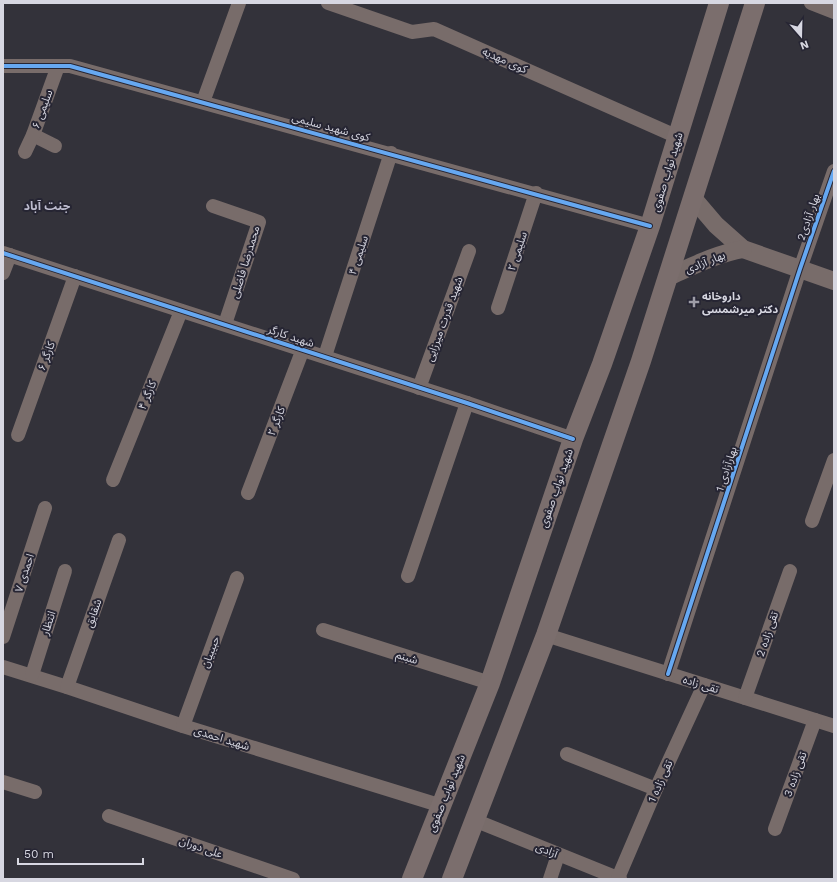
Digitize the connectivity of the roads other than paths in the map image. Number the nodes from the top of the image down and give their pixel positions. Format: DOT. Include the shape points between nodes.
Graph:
graph roads {
  1 [pos="239,3"];
  2 [pos="328,3"];
  3 [pos="719,3"];
  4 [pos="755,3"];
  5 [pos="811,3"];
  6 [pos="834,12"];
  7 [pos="3,66"];
  8 [pos="58,66"];
  9 [pos="203,102"];
  10 [pos="32,136"];
  11 [pos="678,137"];
  12 [pos="55,146"];
  13 [pos="25,152"];
  14 [pos="390,153"];
  15 [pos="834,171"];
  16 [pos="536,194"];
  17 [pos="693,198"];
  18 [pos="213,206"];
  19 [pos="650,226"];
  20 [pos="743,249"];
  21 [pos="469,251"];
  22 [pos="6,254"];
  23 [pos="800,269"];
  24 [pos="3,273"];
  25 [pos="75,276"];
  26 [pos="668,277"];
  27 [pos="834,281"];
  28 [pos="498,308"];
  29 [pos="181,311"];
  30 [pos="225,324"];
  31 [pos="303,349"];
  32 [pos="325,356"];
  33 [pos="419,388"];
  34 [pos="467,402"];
  35 [pos="18,435"];
  36 [pos="573,439"];
  37 [pos="834,460"];
  38 [pos="113,480"];
  39 [pos="248,493"];
  40 [pos="45,508"];
  41 [pos="812,521"];
  42 [pos="119,540"];
  43 [pos="65,571"];
  44 [pos="790,571"];
  45 [pos="408,576"];
  46 [pos="237,578"];
  47 [pos="324,630"];
  48 [pos="546,635"];
  49 [pos="3,637"];
  50 [pos="3,667"];
  51 [pos="668,674"];
  52 [pos="32,675"];
  53 [pos="490,683"];
  54 [pos="704,685"];
  55 [pos="66,687"];
  56 [pos="745,698"];
  57 [pos="815,720"];
  58 [pos="183,726"];
  59 [pos="834,726"];
  60 [pos="567,754"];
  61 [pos="3,782"];
  62 [pos="656,789"];
  63 [pos="35,792"];
  64 [pos="442,806"];
  65 [pos="109,816"];
  66 [pos="474,820"];
  67 [pos="775,829"];
  68 [pos="558,855"];
  69 [pos="293,879"];
  70 [pos="412,879"];
  71 [pos="452,879"];
  72 [pos="550,879"];
  73 [pos="619,879"];
  1 -- 9 [label="street"];
  2 -- 11 [label="street, کوی مهدیه" via="412,32 434,28"];
  3 -- 11 [label="main road, شهید نواب صفوی"];
  4 -- 17 [label="main road"];
  5 -- 6 [label="street"];
  7 -- 8 [label="street, کوی شهید سلیمی"];
  8 -- 9 [label="street, کوی شهید سلیمی" via="70,66"];
  8 -- 10 [label="street, سلیمی ۶"];
  9 -- 14 [label="street, کوی شهید سلیمی"];
  10 -- 12 [label="street"];
  10 -- 13 [label="street, سلیمی ۶"];
  11 -- 19 [label="main road, شهید نواب صفوی"];
  14 -- 16 [label="street, کوی شهید سلیمی"];
  14 -- 32 [label="street, سلیمی ۴"];
  15 -- 23 [label="street, بهار آزادی2"];
  16 -- 19 [label="street, کوی شهید سلیمی"];
  16 -- 28 [label="street, سلیمی ۲"];
  17 -- 20 [label="street, بهار آزادی" via="716,225"];
  17 -- 26 [label="main road"];
  18 -- 30 [label="street, محمدرضا فاضلی" via="259,222"];
  19 -- 36 [label="main road, شهید نواب صفوی"];
  20 -- 23 [label="street, بهار آزادی"];
  20 -- 26 [label="street, بهار آزادی" via="725,252"];
  21 -- 33 [label="street, شهید قدرت میرزایی"];
  22 -- 24 [label="street"];
  22 -- 25 [label="street, شهید کارگر"];
  23 -- 27 [label="street, بهار آزادی"];
  23 -- 51 [label="street, بهارآزادی 1"];
  25 -- 29 [label="street, شهید کارگر"];
  25 -- 35 [label="street, کارگر ۶"];
  26 -- 48 [label="main road"];
  29 -- 30 [label="street, شهید کارگر"];
  29 -- 38 [label="street, کارگر ۴"];
  30 -- 31 [label="street, شهید کارگر"];
  31 -- 32 [label="street, شهید کارگر"];
  31 -- 39 [label="street, کارگر ۲"];
  32 -- 33 [label="street, شهید کارگر"];
  33 -- 34 [label="street, شهید کارگر"];
  34 -- 36 [label="street, شهید کارگر"];
  34 -- 45 [label="street"];
  36 -- 53 [label="main road, شهید نواب صفوی"];
  37 -- 41 [label="street"];
  40 -- 49 [label="street, احمدی ۷"];
  42 -- 55 [label="street, شقایق"];
  43 -- 52 [label="street, انتظار"];
  44 -- 56 [label="street, تقی زاده 2"];
  46 -- 58 [label="street, حبیبیان"];
  47 -- 53 [label="street, شبنم"];
  48 -- 51 [label="street, تقی زاده"];
  48 -- 66 [label="main road"];
  50 -- 52 [label="street, شهید احمدی"];
  51 -- 54 [label="street, تقی زاده"];
  52 -- 55 [label="street, شهید احمدی"];
  53 -- 64 [label="main road, شهید نواب صفوی"];
  54 -- 56 [label="street, تقی زاده"];
  54 -- 62 [label="street, تقی زاده 1"];
  55 -- 58 [label="street, شهید احمدی"];
  56 -- 57 [label="street, تقی زاده"];
  57 -- 59 [label="street, تقی زاده"];
  57 -- 67 [label="street, تقی زاده 3"];
  58 -- 64 [label="street, شهید احمدی"];
  60 -- 62 [label="street"];
  61 -- 63 [label="street"];
  62 -- 73 [label="street, تقی زاده 1"];
  64 -- 70 [label="main road, شهید نواب صفوی"];
  65 -- 69 [label="street, علی دوران"];
  66 -- 68 [label="street, آزادی"];
  66 -- 71 [label="main road"];
  68 -- 72 [label="street"];
  68 -- 73 [label="street, آزادی"];
}
